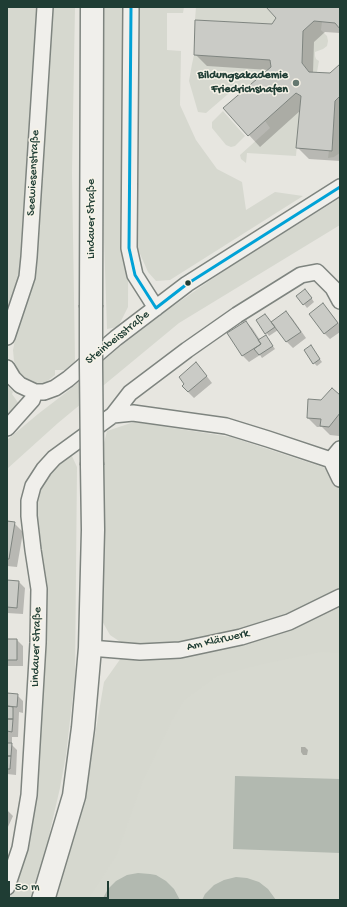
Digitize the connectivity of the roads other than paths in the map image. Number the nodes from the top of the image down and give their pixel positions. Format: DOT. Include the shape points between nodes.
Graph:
graph roads {
  1 [pos="45,7"];
  2 [pos="92,7"];
  3 [pos="131,7"];
  4 [pos="340,187"];
  5 [pos="340,300"];
  6 [pos="156,308"];
  7 [pos="7,337"];
  8 [pos="7,368"];
  9 [pos="35,392"];
  10 [pos="113,415"];
  11 [pos="7,428"];
  12 [pos="336,455"];
  13 [pos="340,479"];
  14 [pos="340,597"];
  15 [pos="90,648"];
  16 [pos="7,887"];
  17 [pos="43,900"];
  1 -- 7 [label="street, Seewiesenstraße" via="27,277"];
  2 -- 15 [label="main road, Lindauer Straße, bridge" via="93,530"];
  3 -- 6 [label="street" via="128,248 135,275"];
  4 -- 6 [label="street, Steinbeisstraße" via="187,284"];
  5 -- 10 [label="street, Lindauer Straße" via="333,288 317,272 301,275 186,350 130,393"];
  6 -- 9 [label="street, Steinbeisstraße" via="62,384 44,392"];
  8 -- 9 [label="street" via="20,385"];
  9 -- 11 [label="street" via="32,400"];
  10 -- 12 [label="street" via="133,413 226,426"];
  10 -- 16 [label="street, Lindauer Straße" via="54,458 33,486 29,501 39,589 38,642 29,795 20,848"];
  12 -- 13 [label="street"];
  14 -- 15 [label="street, Am Klärwerk" via="289,622 241,637 180,650 140,652"];
  15 -- 17 [label="main road, Lindauer Straße" via="74,796"];
}
